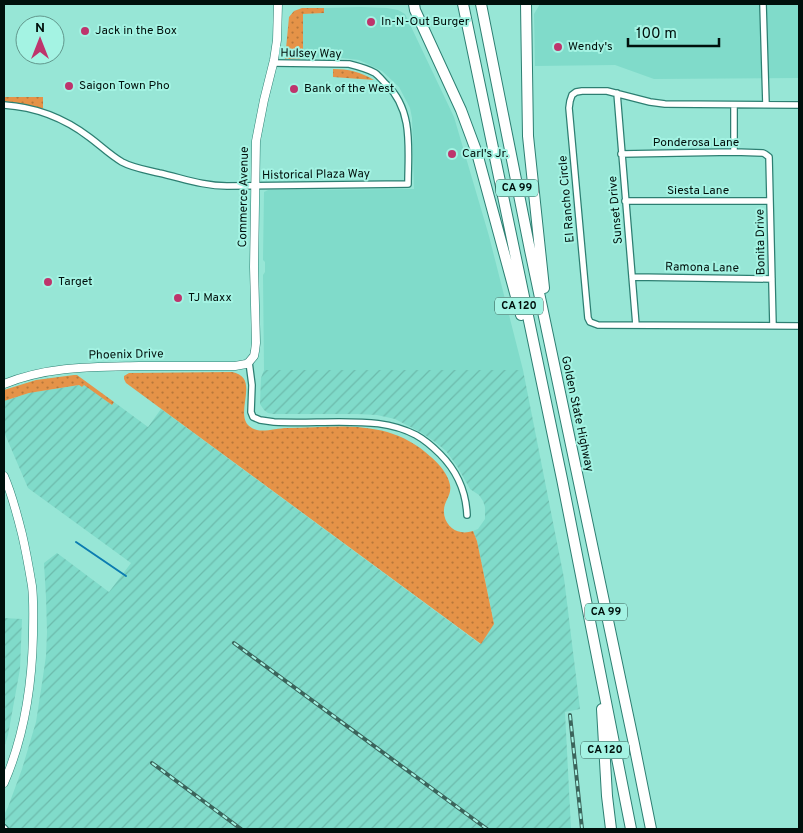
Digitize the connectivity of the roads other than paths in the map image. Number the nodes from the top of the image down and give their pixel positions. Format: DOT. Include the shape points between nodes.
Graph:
graph roads {
  1 [pos="278,4"];
  2 [pos="414,4"];
  3 [pos="463,4"];
  4 [pos="481,4"];
  5 [pos="526,4"];
  6 [pos="763,4"];
  7 [pos="273,63"];
  8 [pos="617,93"];
  9 [pos="4,105"];
  10 [pos="734,105"];
  11 [pos="766,105"];
  12 [pos="799,105"];
  13 [pos="734,152"];
  14 [pos="621,154"];
  15 [pos="768,157"];
  16 [pos="408,184"];
  17 [pos="254,186"];
  18 [pos="625,201"];
  19 [pos="770,201"];
  20 [pos="632,277"];
  21 [pos="772,278"];
  22 [pos="636,325"];
  23 [pos="772,326"];
  24 [pos="799,326"];
  25 [pos="551,354"];
  26 [pos="249,362"];
  27 [pos="4,384"];
  28 [pos="551,430"];
  29 [pos="4,476"];
  30 [pos="467,515"];
  31 [pos="600,670"];
  32 [pos="4,783"];
  33 [pos="611,829"];
  34 [pos="631,829"];
  35 [pos="651,829"];
  1 -- 7 [label="street, Commerce Avenue"];
  2 -- 28 [label="highway, CA 120" via="477,153"];
  3 -- 28 [label="highway, CA 99"];
  4 -- 25 [label="highway, Golden State Highway / CA 99"];
  5 -- 25 [label="highway, CA 120" via="528,136"];
  6 -- 11 [label="street"];
  7 -- 16 [label="street, Hulsey Way" via="349,64 374,73 394,92 402,107 407,124"];
  7 -- 17 [label="street, Commerce Avenue" via="256,141"];
  8 -- 10 [label="street, El Rancho Circle" via="665,104"];
  8 -- 14 [label="street, Sunset Drive"];
  8 -- 22 [label="street, El Rancho Circle" via="576,92 569,108 588,318 598,325"];
  9 -- 17 [label="street, Historical Plaza Way" via="35,110 64,121 124,163 138,168 210,185"];
  10 -- 11 [label="street, El Rancho Circle"];
  10 -- 13 [label="street"];
  11 -- 12 [label="street, El Rancho Circle"];
  13 -- 14 [label="street, Ponderosa Lane"];
  13 -- 15 [label="street, Ponderosa Lane" via="763,153"];
  14 -- 18 [label="street, Sunset Drive"];
  15 -- 19 [label="street, Bonita Drive"];
  16 -- 17 [label="street, Historical Plaza Way"];
  17 -- 26 [label="street, Commerce Avenue" via="256,343 254,356"];
  18 -- 19 [label="street, Siesta Lane"];
  18 -- 20 [label="street, Sunset Drive"];
  19 -- 21 [label="street, Bonita Drive"];
  20 -- 21 [label="street, Ramona Lane"];
  20 -- 22 [label="street, Sunset Drive"];
  21 -- 23 [label="street, Bonita Drive"];
  22 -- 23 [label="street, El Rancho Circle"];
  23 -- 24 [label="street, El Rancho Circle"];
  25 -- 35 [label="highway, Golden State Highway / CA 99"];
  26 -- 27 [label="street, Phoenix Drive" via="235,366 70,368 41,372"];
  26 -- 30 [label="street" via="253,416 274,422 383,423 417,435 444,458 456,475 467,503"];
  28 -- 31 [label="highway, CA 99"];
  29 -- 32 [label="street" via="27,555 33,614 29,689 22,728"];
  31 -- 33 [label="highway, CA 120"];
  31 -- 34 [label="highway, CA 99"];
}
